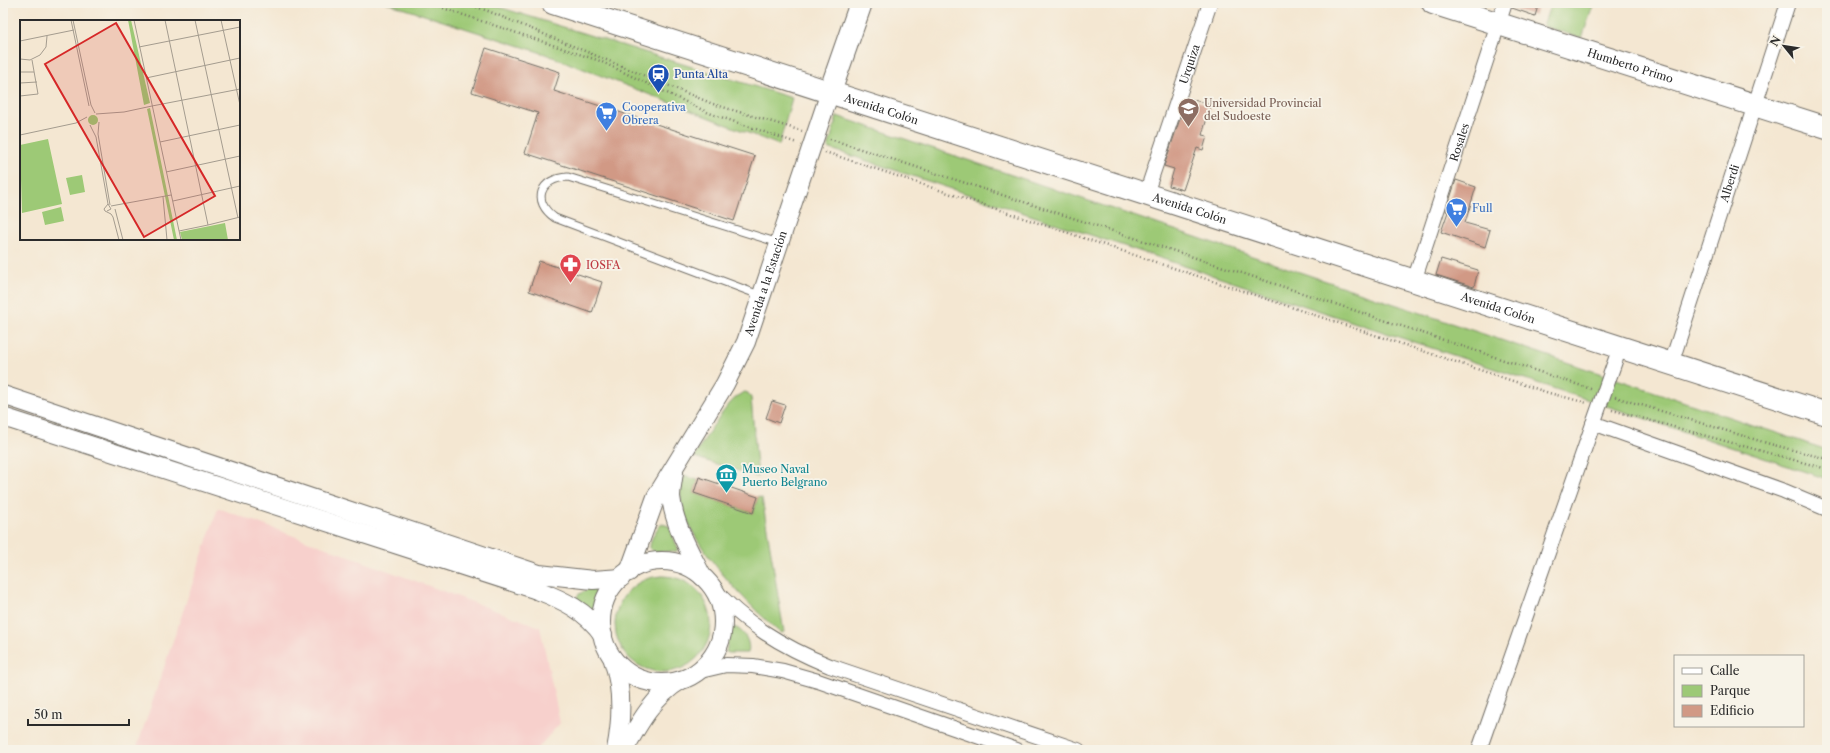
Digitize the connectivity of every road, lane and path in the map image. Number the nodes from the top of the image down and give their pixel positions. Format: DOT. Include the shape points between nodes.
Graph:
graph roads {
  1 [pos="428,3"];
  2 [pos="465,3"];
  3 [pos="861,3"];
  4 [pos="1210,3"];
  5 [pos="1433,3"];
  6 [pos="1506,3"];
  7 [pos="1788,3"];
  8 [pos="566,5"];
  9 [pos="1499,24"];
  10 [pos="830,92"];
  11 [pos="1755,106"];
  12 [pos="1827,128"];
  13 [pos="813,141"];
  14 [pos="1146,194"];
  15 [pos="780,243"];
  16 [pos="1414,281"];
  17 [pos="762,296"];
  18 [pos="1620,347"];
  19 [pos="1671,364"];
  20 [pos="3,395"];
  21 [pos="1601,400"];
  22 [pos="1827,414"];
  23 [pos="3,417"];
  24 [pos="1593,423"];
  25 [pos="1827,459"];
  26 [pos="676,463"];
  27 [pos="1827,469"];
  28 [pos="1827,509"];
  29 [pos="625,575"];
  30 [pos="706,581"];
  31 [pos="538,582"];
  32 [pos="602,635"];
  33 [pos="612,657"];
  34 [pos="689,676"];
  35 [pos="616,750"];
  36 [pos="624,750"];
  37 [pos="1017,750"];
  38 [pos="1078,750"];
  39 [pos="1479,750"];
  1 -- 13 [label="path" via="600,61 709,113"];
  2 -- 13 [label="path" via="713,104"];
  3 -- 10 [label="main road"];
  4 -- 14 [label="street, Urquiza"];
  5 -- 9 [label="main road, Humberto Primo"];
  6 -- 9 [label="street, Rosales"];
  7 -- 11 [label="street, Alberdi"];
  8 -- 10 [label="main road, Avenida Colón"];
  9 -- 11 [label="main road, Humberto Primo"];
  9 -- 16 [label="street, Rosales"];
  10 -- 13 [label="street, Avenida a la Estación"];
  10 -- 14 [label="main road, Avenida Colón"];
  11 -- 12 [label="main road, Humberto Primo"];
  11 -- 19 [label="street, Alberdi"];
  13 -- 15 [label="street, Avenida a la Estación"];
  13 -- 21 [label="path" via="885,156"];
  13 -- 21 [label="path" via="1549,393"];
  14 -- 16 [label="main road, Avenida Colón"];
  15 -- 17 [label="street, Avenida a la Estación"];
  15 -- 17 [label="lane" via="568,176 551,180 542,190 542,205 555,218"];
  16 -- 18 [label="main road, Avenida Colón"];
  17 -- 26 [label="street, Avenida a la Estación" via="746,342 725,384"];
  18 -- 19 [label="main road, Avenida Colón"];
  18 -- 21 [label="street"];
  19 -- 22 [label="main road, Avenida Colón"];
  20 -- 31 [label="street"];
  21 -- 24 [label="street"];
  21 -- 25 [label="path"];
  21 -- 27 [label="path"];
  23 -- 31 [label="street"];
  24 -- 28 [label="street" via="1784,491"];
  24 -- 39 [label="street"];
  26 -- 29 [label="street, Avenida a la Estación" via="656,497"];
  26 -- 30 [label="street" via="671,495 673,507 684,540"];
  29 -- 30 [label="street" via="647,564 667,562 686,566"];
  29 -- 31 [label="street" via="593,580"];
  29 -- 32 [label="street" via="611,590 604,604"];
  30 -- 34 [label="street" via="720,604 722,627 719,642 712,656"];
  30 -- 38 [label="street" via="744,618 800,654"];
  31 -- 32 [label="street" via="590,619"];
  32 -- 33 [label="street"];
  33 -- 34 [label="street" via="626,671 643,680 662,683"];
  33 -- 35 [label="street" via="619,676 621,706"];
  34 -- 36 [label="street" via="667,690 651,707"];
  34 -- 37 [label="street" via="726,665 783,671"];
}
